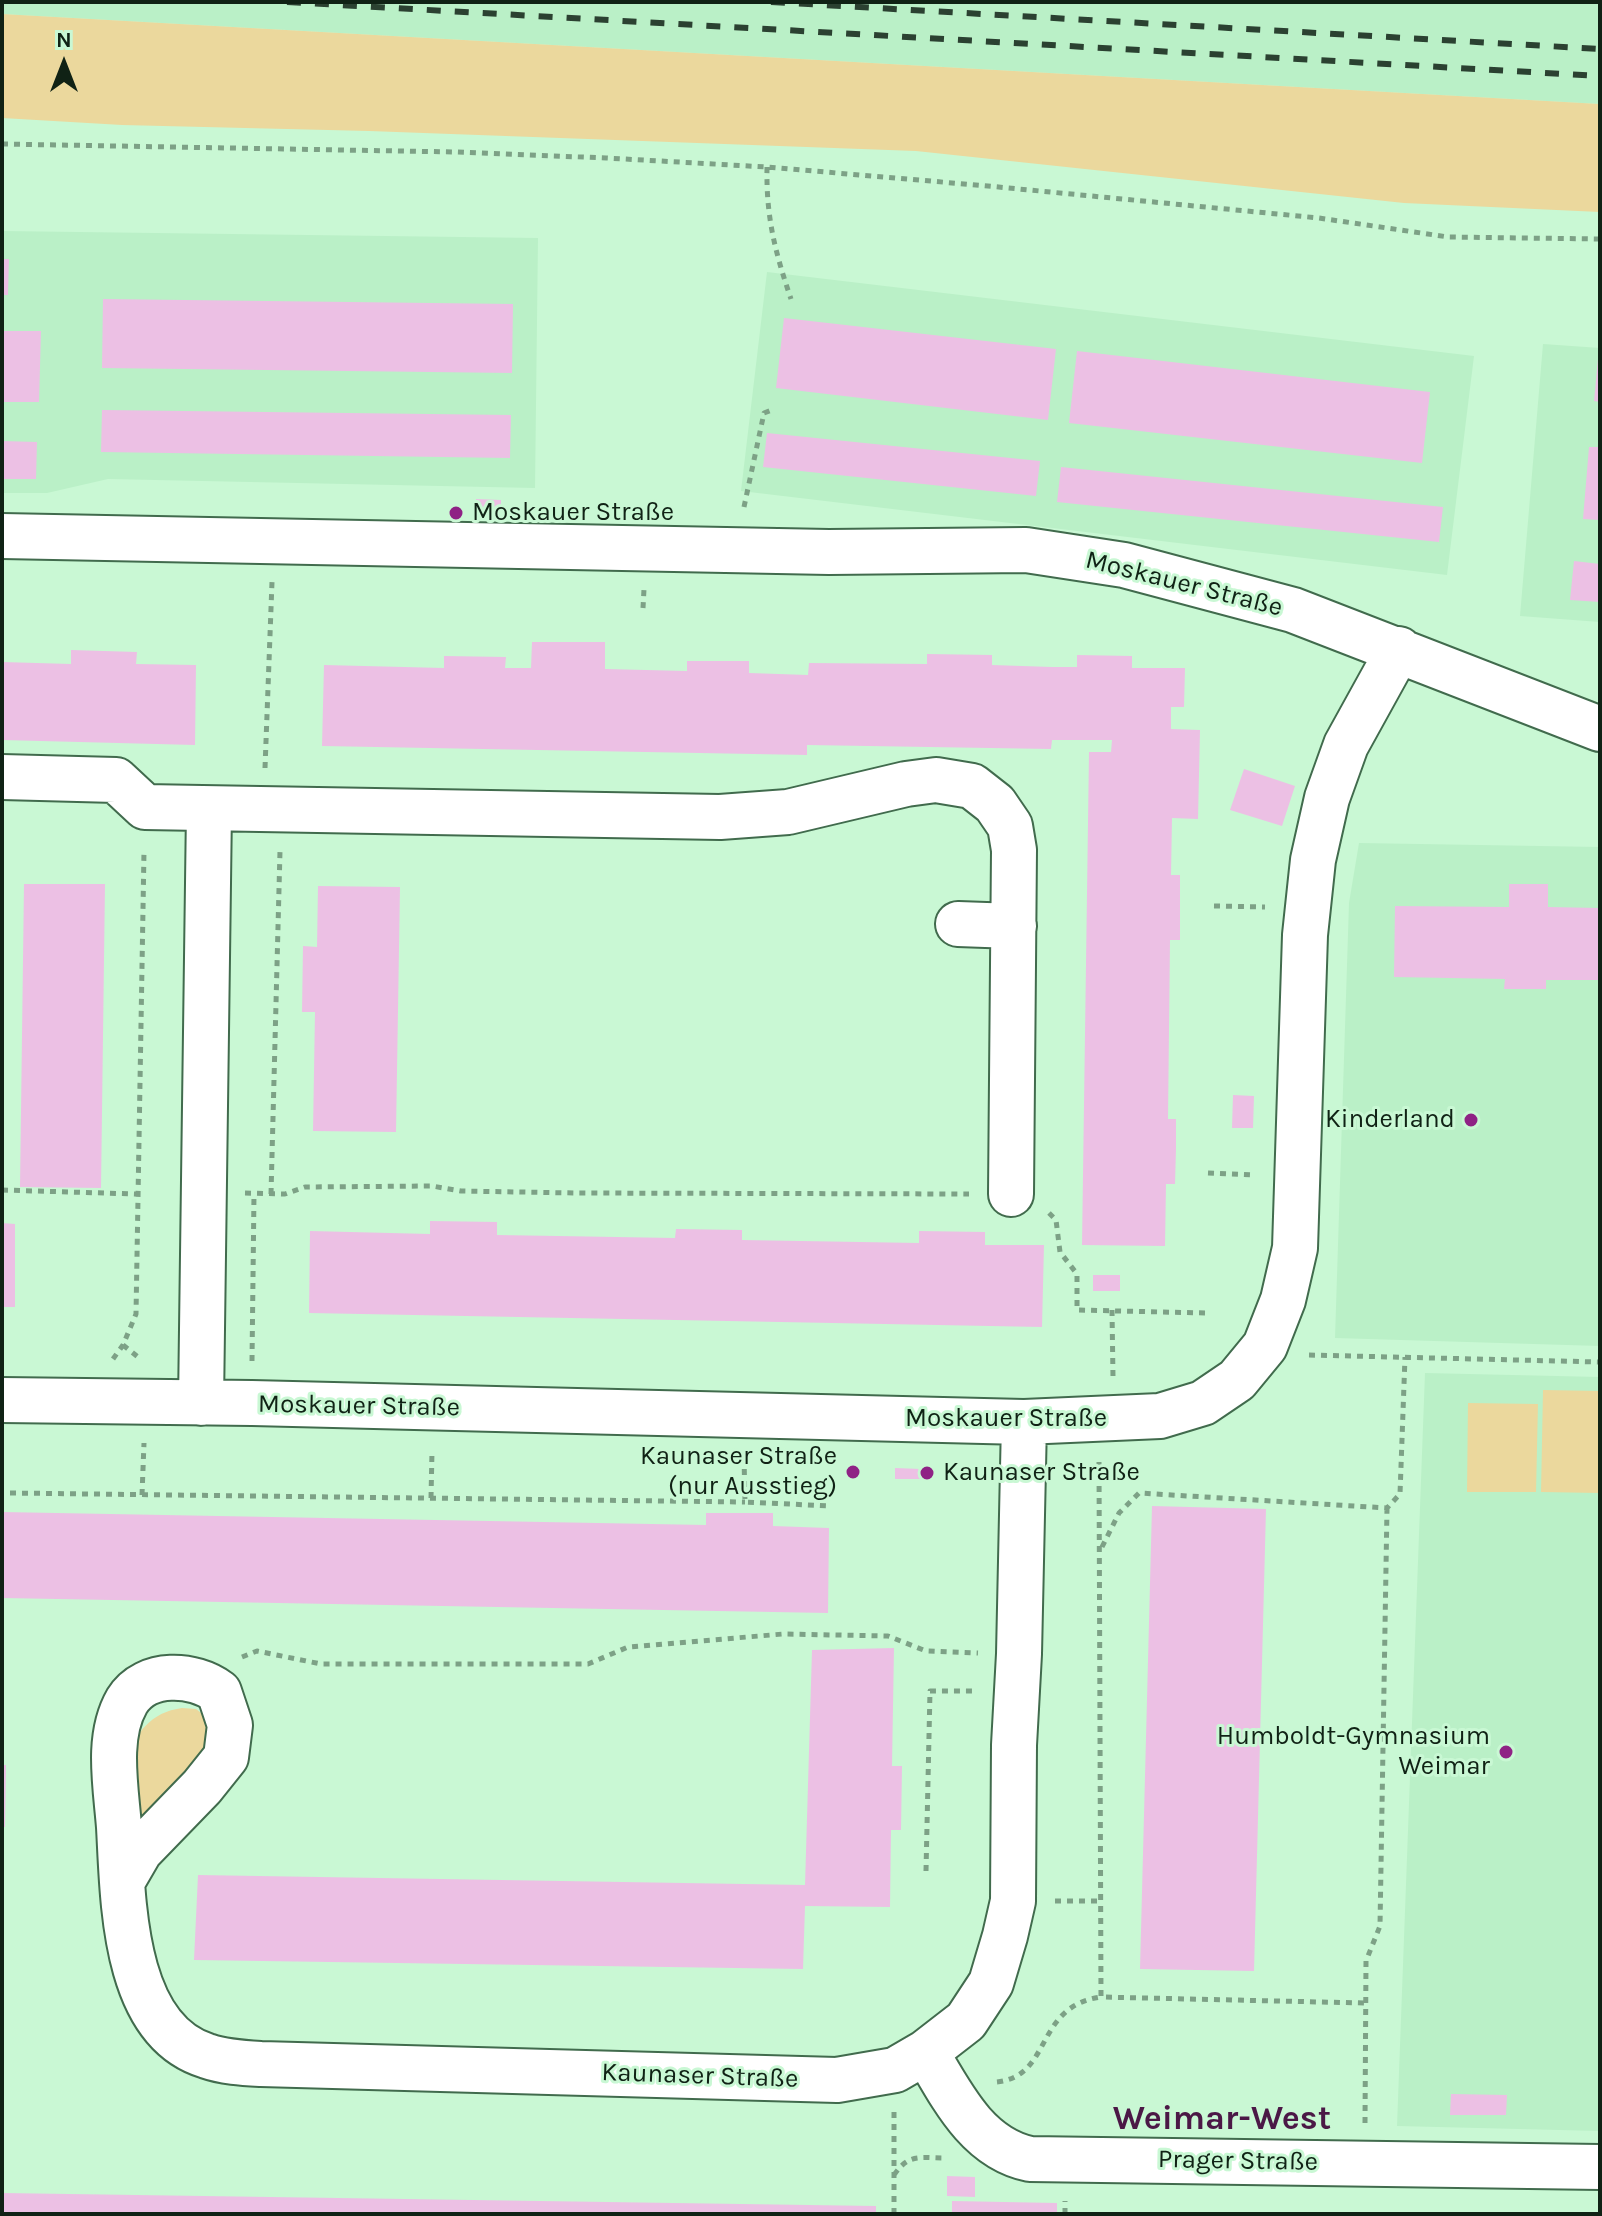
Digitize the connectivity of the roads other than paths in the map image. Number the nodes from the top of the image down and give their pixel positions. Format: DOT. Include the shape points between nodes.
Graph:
graph roads {
  1 [pos="2,536"];
  2 [pos="1399,649"];
  3 [pos="1600,729"];
  4 [pos="2,777"];
  5 [pos="209,809"];
  6 [pos="958,924"];
  7 [pos="1014,926"];
  8 [pos="1011,1194"];
  9 [pos="2,1400"];
  10 [pos="201,1403"];
  11 [pos="1024,1422"];
  12 [pos="122,1882"];
  13 [pos="926,2052"];
  14 [pos="1600,2167"];
  1 -- 2 [label="street, Moskauer Straße" via="829,552 1026,550 1140,569 1293,610"];
  2 -- 3 [label="street, Moskauer Straße"];
  2 -- 11 [label="street, Moskauer Straße" via="1346,745 1313,860 1305,935 1295,1248 1265,1346 1237,1380 1203,1403 1160,1416"];
  4 -- 5 [label="street" via="116,780 145,807"];
  5 -- 7 [label="street" via="720,817 788,812 936,780 972,786 995,804 1010,826"];
  5 -- 10 [label="street"];
  6 -- 7 [label="street"];
  7 -- 8 [label="street"];
  9 -- 10 [label="street, Moskauer Straße"];
  10 -- 11 [label="street, Moskauer Straße"];
  11 -- 13 [label="street, Kaunaser Straße" via="1013,1901 991,1983 966,2021"];
  12 -- 13 [label="street, Kaunaser Straße" via="132,1964 143,1993 181,2043 205,2056 261,2064 837,2080 895,2070"];
  13 -- 14 [label="street, Prager Straße" via="962,2111 992,2143 1009,2155 1030,2159"];
}
